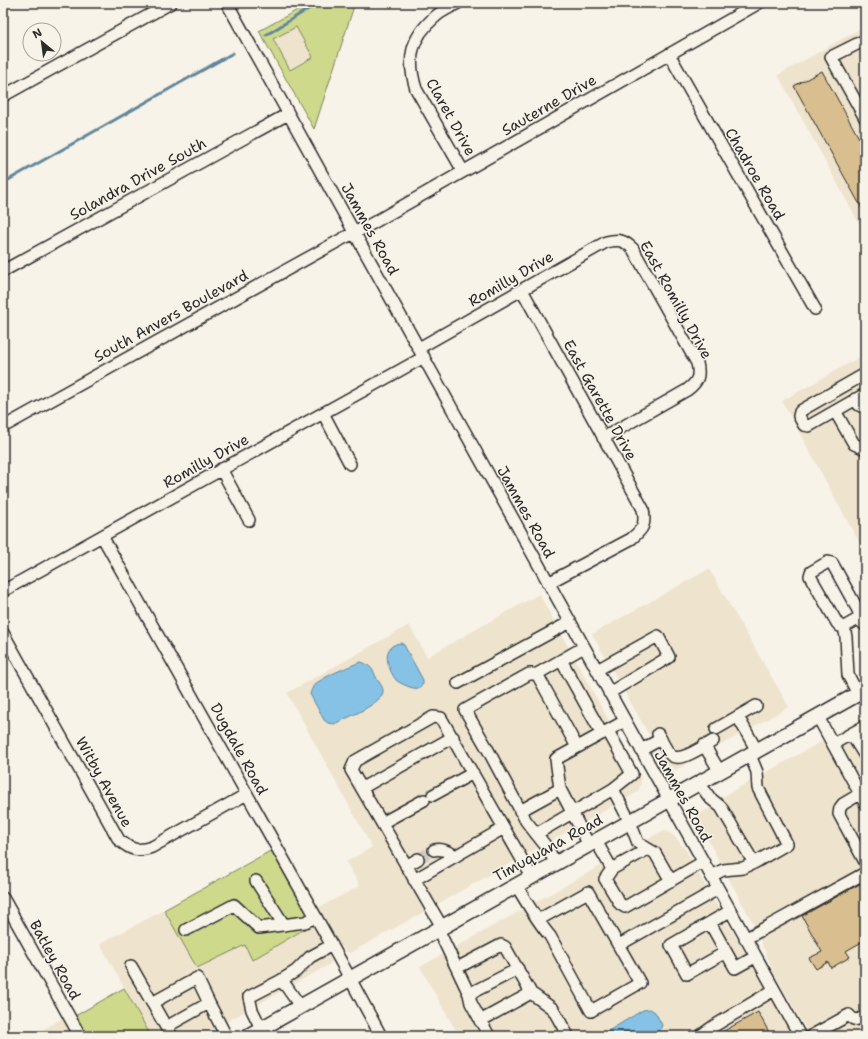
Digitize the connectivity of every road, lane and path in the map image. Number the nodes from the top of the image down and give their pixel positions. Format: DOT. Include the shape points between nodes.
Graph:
graph roads {
  1 [pos="171,3"];
  2 [pos="227,3"];
  3 [pos="458,3"];
  4 [pos="759,3"];
  5 [pos="865,40"];
  6 [pos="669,54"];
  7 [pos="3,96"];
  8 [pos="288,114"];
  9 [pos="865,118"];
  10 [pos="464,171"];
  11 [pos="355,232"];
  12 [pos="620,240"];
  13 [pos="3,272"];
  14 [pos="522,290"];
  15 [pos="815,309"];
  16 [pos="421,353"];
  17 [pos="865,374"];
  18 [pos="865,394"];
  19 [pos="855,399"];
  20 [pos="865,408"];
  21 [pos="835,411"];
  22 [pos="323,413"];
  23 [pos="3,427"];
  24 [pos="603,438"];
  25 [pos="865,449"];
  26 [pos="350,464"];
  27 [pos="221,470"];
  28 [pos="249,520"];
  29 [pos="102,536"];
  30 [pos="548,583"];
  31 [pos="3,591"];
  32 [pos="570,622"];
  33 [pos="861,622"];
  34 [pos="844,627"];
  35 [pos="3,633"];
  36 [pos="584,647"];
  37 [pos="561,660"];
  38 [pos="597,670"];
  39 [pos="537,674"];
  40 [pos="458,683"];
  41 [pos="862,692"];
  42 [pos="609,693"];
  43 [pos="756,706"];
  44 [pos="738,717"];
  45 [pos="818,717"];
  46 [pos="625,721"];
  47 [pos="865,726"];
  48 [pos="716,729"];
  49 [pos="605,732"];
  50 [pos="849,735"];
  51 [pos="453,737"];
  52 [pos="833,744"];
  53 [pos="577,747"];
  54 [pos="640,749"];
  55 [pos="754,753"];
  56 [pos="622,756"];
  57 [pos="865,756"];
  58 [pos="720,772"];
  59 [pos="473,773"];
  60 [pos="699,783"];
  61 [pos="362,788"];
  62 [pos="560,789"];
  63 [pos="613,789"];
  64 [pos="247,794"];
  65 [pos="863,796"];
  66 [pos="669,800"];
  67 [pos="520,811"];
  68 [pos="572,812"];
  69 [pos="630,822"];
  70 [pos="382,823"];
  71 [pos="504,828"];
  72 [pos="536,834"];
  73 [pos="593,843"];
  74 [pos="648,849"];
  75 [pos="434,850"];
  76 [pos="456,856"];
  77 [pos="418,859"];
  78 [pos="703,862"];
  79 [pos="865,862"];
  80 [pos="556,863"];
  81 [pos="754,863"];
  82 [pos="406,866"];
  83 [pos="612,869"];
  84 [pos="865,873"];
  85 [pos="711,876"];
  86 [pos="532,877"];
  87 [pos="414,880"];
  88 [pos="256,881"];
  89 [pos="670,881"];
  90 [pos="516,885"];
  91 [pos="718,889"];
  92 [pos="3,898"];
  93 [pos="730,911"];
  94 [pos="316,916"];
  95 [pos="538,920"];
  96 [pos="710,923"];
  97 [pos="284,925"];
  98 [pos="440,928"];
  99 [pos="186,930"];
  100 [pos="745,939"];
  101 [pos="332,945"];
  102 [pos="619,945"];
  103 [pos="726,952"];
  104 [pos="755,956"];
  105 [pos="131,966"];
  106 [pos="457,968"];
  107 [pos="518,969"];
  108 [pos="350,978"];
  109 [pos="280,981"];
  110 [pos="774,990"];
  111 [pos="531,993"];
  112 [pos="469,994"];
  113 [pos="152,1003"];
  114 [pos="209,1003"];
  115 [pos="300,1006"];
  116 [pos="865,1016"];
  117 [pos="480,1021"];
  118 [pos="166,1026"];
  119 [pos="262,1028"];
  120 [pos="80,1036"];
  121 [pos="172,1036"];
  122 [pos="226,1036"];
  123 [pos="248,1036"];
  124 [pos="381,1036"];
  125 [pos="489,1036"];
  126 [pos="568,1036"];
  127 [pos="700,1036"];
  128 [pos="800,1036"];
  129 [pos="811,1036"];
  1 -- 7 [label="street"];
  2 -- 8 [label="street, Jammes Road"];
  3 -- 10 [label="street, Claret Drive" via="436,16 424,27 412,51 411,63 416,89"];
  4 -- 6 [label="street, Sauterne Drive"];
  5 -- 9 [label="street" via="831,57"];
  6 -- 10 [label="street, Sauterne Drive"];
  6 -- 15 [label="street, Chadroe Road"];
  8 -- 11 [label="street, Jammes Road"];
  8 -- 13 [label="street, Solandra Drive South"];
  10 -- 11 [label="street, Sauterne Drive"];
  11 -- 16 [label="street, Jammes Road"];
  11 -- 23 [label="street, South Anvers Boulevard"];
  12 -- 14 [label="street, Romilly Drive" via="606,242"];
  12 -- 24 [label="street, East Romilly Drive" via="633,249 697,363 699,372 693,386"];
  14 -- 16 [label="street, Romilly Drive"];
  14 -- 24 [label="street, East Garette Drive"];
  16 -- 22 [label="street, Romilly Drive"];
  16 -- 30 [label="street, Jammes Road"];
  17 -- 21 [label="street" via="802,410 799,416 804,425 808,426"];
  18 -- 19 [label="street"];
  19 -- 20 [label="street"];
  19 -- 21 [label="street"];
  21 -- 25 [label="street" via="854,444"];
  22 -- 26 [label="street"];
  22 -- 27 [label="street, Romilly Drive"];
  24 -- 30 [label="street, East Garette Drive" via="643,509 642,526 631,539"];
  27 -- 28 [label="street"];
  27 -- 29 [label="street, Romilly Drive"];
  29 -- 31 [label="street, Romilly Drive"];
  29 -- 64 [label="street, Dugdale Road"];
  30 -- 32 [label="street, Jammes Road"];
  32 -- 36 [label="street, Jammes Road"];
  32 -- 40 [label="street"];
  33 -- 34 [label="street"];
  33 -- 34 [label="street" via="858,610 832,563 828,562 811,572 810,576 837,623"];
  34 -- 41 [label="street" via="848,675"];
  35 -- 64 [label="street, Witby Avenue" via="119,840 127,847 135,850 152,847"];
  36 -- 37 [label="street"];
  36 -- 38 [label="street, Jammes Road"];
  37 -- 39 [label="street"];
  37 -- 49 [label="street"];
  38 -- 42 [label="street, Jammes Road"];
  38 -- 42 [label="street" via="658,636 669,657"];
  39 -- 53 [label="street"];
  39 -- 67 [label="street" via="529,674 464,710"];
  41 -- 45 [label="main road, Timuquana Road"];
  42 -- 46 [label="street, Jammes Road"];
  43 -- 44 [label="street"];
  44 -- 48 [label="street"];
  44 -- 55 [label="street"];
  45 -- 52 [label="street"];
  45 -- 55 [label="main road, Timuquana Road"];
  46 -- 49 [label="street"];
  46 -- 54 [label="street, Jammes Road"];
  47 -- 50 [label="street"];
  49 -- 53 [label="street"];
  49 -- 56 [label="street"];
  50 -- 52 [label="street"];
  50 -- 57 [label="street"];
  51 -- 59 [label="street"];
  51 -- 61 [label="street"];
  51 -- 61 [label="street" via="441,718 433,717 355,761 351,770"];
  52 -- 65 [label="street"];
  53 -- 62 [label="street" via="556,759"];
  54 -- 56 [label="street"];
  54 -- 58 [label="street" via="660,736 670,754 679,758 709,743"];
  54 -- 66 [label="street, Jammes Road"];
  55 -- 58 [label="main road, Timuquana Road"];
  55 -- 81 [label="street" via="758,788 787,844"];
  56 -- 63 [label="street" via="632,774"];
  58 -- 60 [label="main road, Timuquana Road"];
  59 -- 70 [label="street"];
  59 -- 71 [label="street"];
  60 -- 66 [label="main road, Timuquana Road"];
  60 -- 81 [label="street" via="710,798 721,807"];
  61 -- 70 [label="street"];
  62 -- 67 [label="street"];
  62 -- 68 [label="street"];
  63 -- 68 [label="street"];
  63 -- 69 [label="street"];
  64 -- 94 [label="street, Dugdale Road"];
  65 -- 79 [label="street" via="843,804 839,814"];
  66 -- 69 [label="main road, Timuquana Road"];
  66 -- 78 [label="street, Jammes Road"];
  67 -- 72 [label="street"];
  68 -- 72 [label="street"];
  68 -- 73 [label="street"];
  69 -- 73 [label="main road, Timuquana Road"];
  69 -- 74 [label="street" via="638,843"];
  70 -- 82 [label="street"];
  71 -- 76 [label="street"];
  71 -- 86 [label="street"];
  72 -- 80 [label="street"];
  73 -- 80 [label="main road, Timuquana Road"];
  73 -- 83 [label="street"];
  74 -- 83 [label="street"];
  74 -- 89 [label="street" via="655,853"];
  75 -- 76 [label="street" via="439,849"];
  76 -- 87 [label="street"];
  77 -- 82 [label="street"];
  78 -- 85 [label="street, Jammes Road"];
  78 -- 89 [label="street"];
  80 -- 86 [label="main road, Timuquana Road"];
  81 -- 85 [label="street" via="743,868 723,870"];
  82 -- 87 [label="street"];
  83 -- 89 [label="street" via="605,879 620,904 626,907"];
  84 -- 100 [label="street"];
  85 -- 91 [label="street, Jammes Road"];
  86 -- 90 [label="main road, Timuquana Road"];
  87 -- 98 [label="street"];
  88 -- 97 [label="street"];
  90 -- 95 [label="street"];
  90 -- 98 [label="main road, Timuquana Road"];
  91 -- 93 [label="street, Jammes Road"];
  91 -- 102 [label="street"];
  92 -- 120 [label="street, Batley Road"];
  93 -- 96 [label="street"];
  93 -- 100 [label="street, Jammes Road"];
  94 -- 97 [label="street" via="305,922"];
  94 -- 101 [label="street, Dugdale Road"];
  95 -- 102 [label="street" via="588,892"];
  95 -- 102 [label="street" via="550,936 591,1011 640,983"];
  96 -- 103 [label="street"];
  96 -- 103 [label="street" via="671,945 688,974"];
  97 -- 99 [label="street" via="259,928 234,905"];
  98 -- 106 [label="street"];
  98 -- 108 [label="main road, Timuquana Road"];
  100 -- 104 [label="street, Jammes Road"];
  101 -- 108 [label="street, Dugdale Road"];
  101 -- 109 [label="street" via="310,957 296,971"];
  103 -- 104 [label="street" via="735,968"];
  104 -- 110 [label="street, Jammes Road"];
  105 -- 113 [label="street"];
  106 -- 107 [label="street" via="501,945 505,947"];
  106 -- 112 [label="street"];
  107 -- 111 [label="street"];
  107 -- 112 [label="street"];
  108 -- 115 [label="main road, Timuquana Road"];
  108 -- 124 [label="street, Dugdale Road"];
  109 -- 115 [label="street"];
  109 -- 119 [label="street" via="249,997 252,1010"];
  110 -- 127 [label="street"];
  110 -- 128 [label="street, Jammes Road"];
  111 -- 117 [label="street"];
  111 -- 126 [label="street" via="553,1009"];
  112 -- 117 [label="street"];
  113 -- 114 [label="street" via="196,978"];
  113 -- 118 [label="street"];
  114 -- 118 [label="street"];
  114 -- 122 [label="street"];
  115 -- 119 [label="main road, Timuquana Road"];
  116 -- 129 [label="street" via="856,1020 849,1015"];
  117 -- 125 [label="street"];
  118 -- 121 [label="street"];
  119 -- 123 [label="main road, Timuquana Road"];
}
